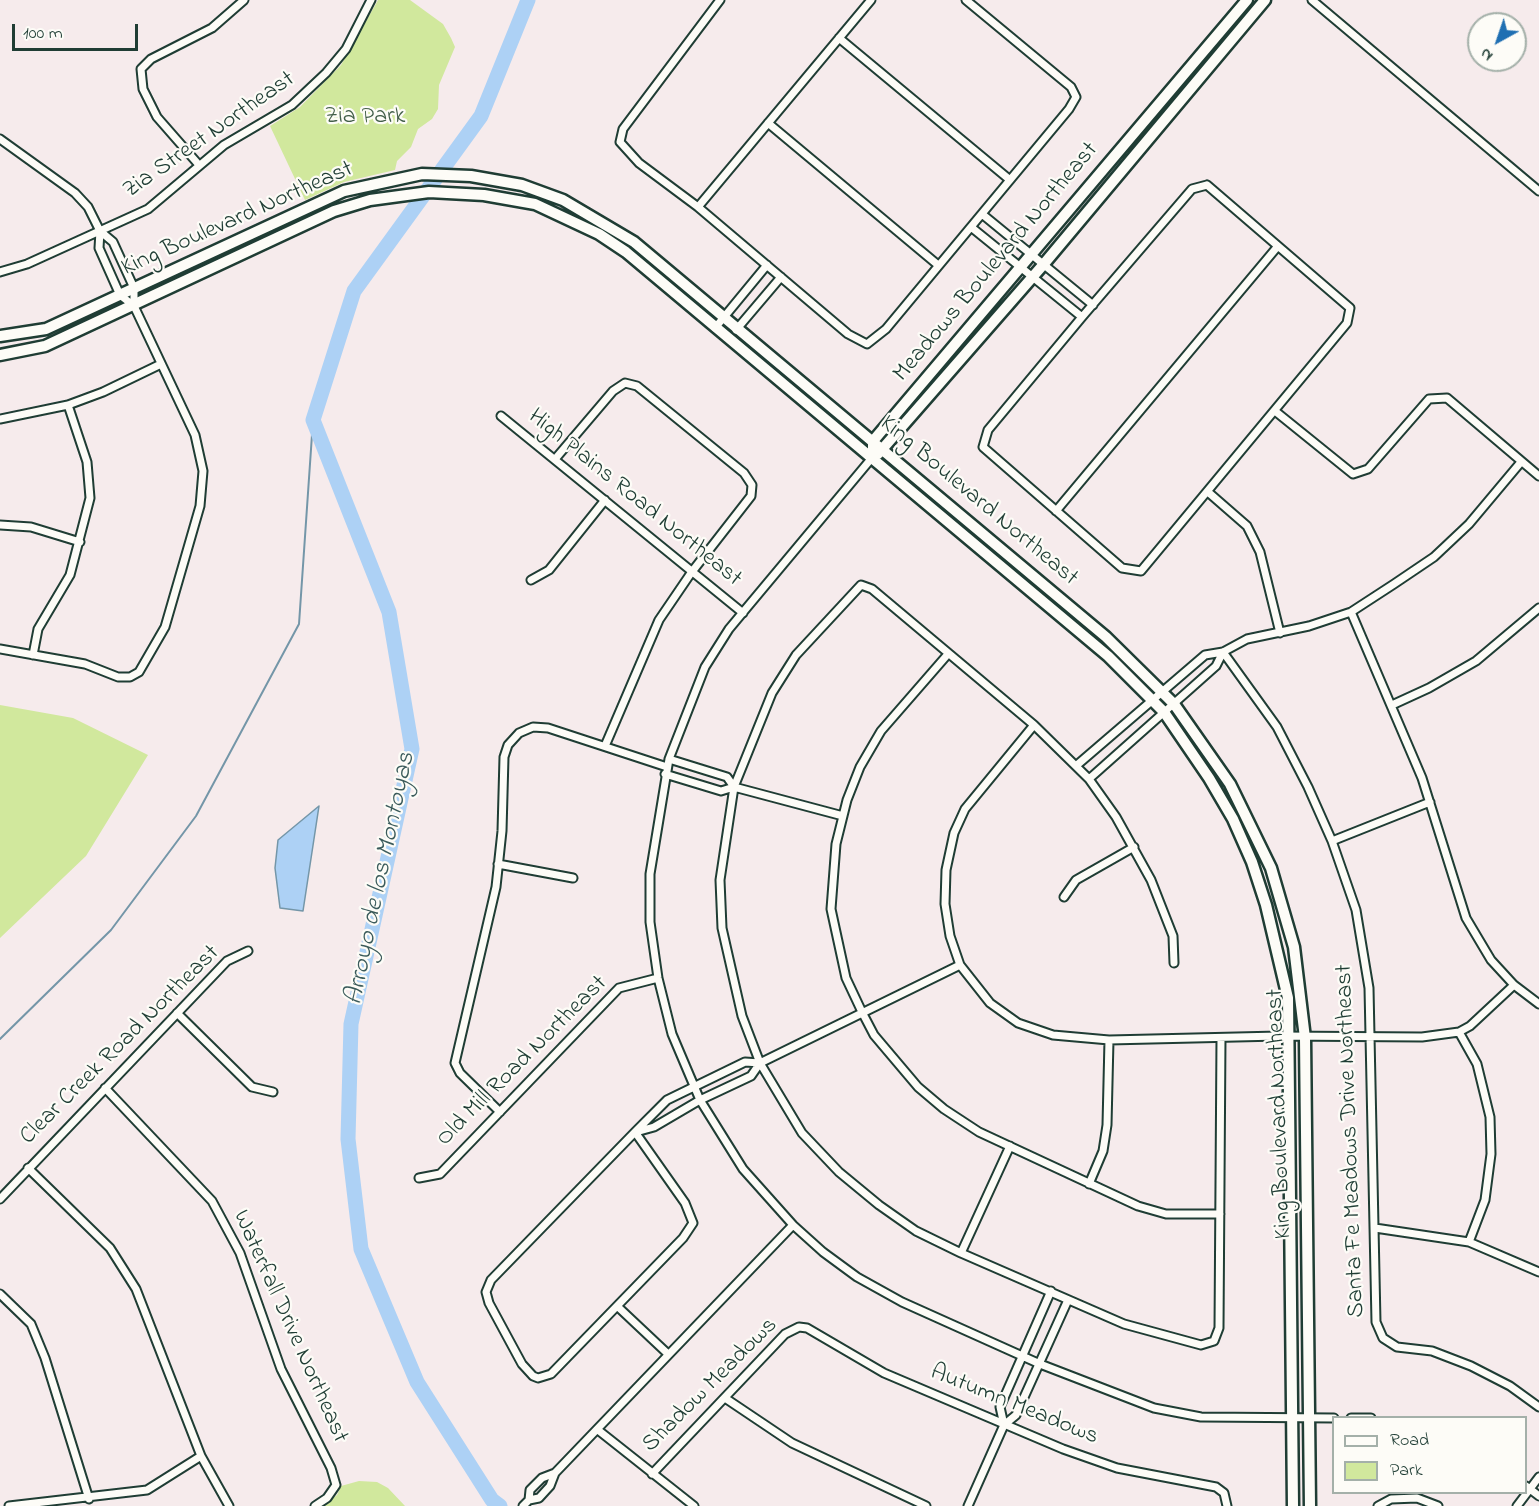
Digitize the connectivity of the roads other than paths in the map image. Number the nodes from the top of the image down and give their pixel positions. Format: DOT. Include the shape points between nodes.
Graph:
graph roads {
  1 [pos="244,0"];
  2 [pos="371,0"];
  3 [pos="720,0"];
  4 [pos="871,0"];
  5 [pos="966,0"];
  6 [pos="1247,0"];
  7 [pos="1265,0"];
  8 [pos="1312,0"];
  9 [pos="839,38"];
  10 [pos="768,123"];
  11 [pos="0,139"];
  12 [pos="200,165"];
  13 [pos="1010,180"];
  14 [pos="1539,191"];
  15 [pos="698,207"];
  16 [pos="982,214"];
  17 [pos="971,227"];
  18 [pos="99,231"];
  19 [pos="1278,246"];
  20 [pos="1031,254"];
  21 [pos="767,265"];
  22 [pos="938,265"];
  23 [pos="1043,265"];
  24 [pos="1021,266"];
  25 [pos="0,272"];
  26 [pos="1033,276"];
  27 [pos="781,277"];
  28 [pos="134,288"];
  29 [pos="120,295"];
  30 [pos="1093,305"];
  31 [pos="134,306"];
  32 [pos="724,317"];
  33 [pos="1082,317"];
  34 [pos="715,328"];
  35 [pos="737,328"];
  36 [pos="0,336"];
  37 [pos="728,339"];
  38 [pos="0,355"];
  39 [pos="161,364"];
  40 [pos="68,405"];
  41 [pos="1275,411"];
  42 [pos="501,416"];
  43 [pos="0,419"];
  44 [pos="873,441"];
  45 [pos="884,450"];
  46 [pos="556,458"];
  47 [pos="871,459"];
  48 [pos="1521,462"];
  49 [pos="1539,476"];
  50 [pos="1208,492"];
  51 [pos="605,500"];
  52 [pos="1056,512"];
  53 [pos="0,525"];
  54 [pos="80,542"];
  55 [pos="691,573"];
  56 [pos="531,580"];
  57 [pos="1538,610"];
  58 [pos="1351,612"];
  59 [pos="743,613"];
  60 [pos="1280,633"];
  61 [pos="0,650"];
  62 [pos="1223,652"];
  63 [pos="948,654"];
  64 [pos="33,655"];
  65 [pos="1162,691"];
  66 [pos="1151,700"];
  67 [pos="1174,704"];
  68 [pos="1392,705"];
  69 [pos="1164,712"];
  70 [pos="1034,725"];
  71 [pos="605,746"];
  72 [pos="1077,765"];
  73 [pos="667,767"];
  74 [pos="1089,779"];
  75 [pos="734,787"];
  76 [pos="1430,802"];
  77 [pos="843,816"];
  78 [pos="1332,841"];
  79 [pos="1134,848"];
  80 [pos="498,864"];
  81 [pos="573,878"];
  82 [pos="1064,897"];
  83 [pos="248,951"];
  84 [pos="1174,963"];
  85 [pos="960,965"];
  86 [pos="658,978"];
  87 [pos="1514,986"];
  88 [pos="1539,1004"];
  89 [pos="862,1012"];
  90 [pos="177,1013"];
  91 [pos="1459,1032"];
  92 [pos="1289,1037"];
  93 [pos="1221,1038"];
  94 [pos="1305,1038"];
  95 [pos="1371,1038"];
  96 [pos="1109,1040"];
  97 [pos="760,1063"];
  98 [pos="694,1087"];
  99 [pos="105,1088"];
  100 [pos="273,1092"];
  101 [pos="700,1100"];
  102 [pos="500,1112"];
  103 [pos="635,1132"];
  104 [pos="1010,1146"];
  105 [pos="28,1168"];
  106 [pos="419,1178"];
  107 [pos="1089,1184"];
  108 [pos="0,1199"];
  109 [pos="1220,1214"];
  110 [pos="793,1225"];
  111 [pos="1375,1228"];
  112 [pos="1469,1242"];
  113 [pos="961,1253"];
  114 [pos="1539,1272"];
  115 [pos="1052,1291"];
  116 [pos="0,1294"];
  117 [pos="1068,1300"];
  118 [pos="617,1306"];
  119 [pos="799,1327"];
  120 [pos="668,1354"];
  121 [pos="1025,1356"];
  122 [pos="1040,1364"];
  123 [pos="725,1398"];
  124 [pos="1539,1407"];
  125 [pos="1292,1418"];
  126 [pos="1309,1418"];
  127 [pos="1332,1418"];
  128 [pos="1004,1425"];
  129 [pos="598,1430"];
  130 [pos="201,1456"];
  131 [pos="555,1473"];
  132 [pos="652,1474"];
  133 [pos="1539,1478"];
  134 [pos="1528,1488"];
  135 [pos="1539,1496"];
  136 [pos="89,1498"];
  137 [pos="525,1504"];
  138 [pos="9,1506"];
  139 [pos="229,1506"];
  140 [pos="315,1506"];
  141 [pos="694,1506"];
  142 [pos="926,1506"];
  143 [pos="968,1506"];
  144 [pos="1227,1506"];
  145 [pos="1293,1506"];
  146 [pos="1310,1506"];
  147 [pos="1378,1506"];
  148 [pos="1438,1506"];
  1 -- 12 [label="street" via="212,28 151,59 141,69 143,89 157,117"];
  2 -- 12 [label="street, Zia Street Northeast" via="346,49 308,92 263,124 224,145"];
  3 -- 15 [label="street" via="623,129 620,142 639,163"];
  4 -- 9 [label="street"];
  5 -- 13 [label="street" via="1071,87 1076,97"];
  6 -- 20 [label="street, Meadows Boulevard Northeast"];
  7 -- 23 [label="street, Meadows Boulevard Northeast"];
  8 -- 14 [label="street"];
  9 -- 10 [label="street"];
  9 -- 13 [label="street"];
  10 -- 15 [label="street"];
  10 -- 22 [label="street"];
  11 -- 18 [label="street" via="75,193 88,207"];
  12 -- 18 [label="street, Zia Street Northeast" via="148,209"];
  13 -- 16 [label="street"];
  15 -- 21 [label="street"];
  16 -- 17 [label="street"];
  16 -- 20 [label="street"];
  17 -- 22 [label="street"];
  17 -- 24 [label="street"];
  18 -- 25 [label="street, Zia Street Northeast"];
  18 -- 28 [label="street" via="113,242"];
  18 -- 29 [label="street" via="99,248"];
  19 -- 30 [label="street" via="1207,185 1192,189"];
  19 -- 41 [label="street" via="1350,308 1347,323"];
  19 -- 52 [label="street"];
  20 -- 23 [label="street"];
  20 -- 24 [label="street, Meadows Boulevard Northeast"];
  21 -- 27 [label="street"];
  21 -- 32 [label="street"];
  22 -- 27 [label="street" via="885,329 867,344 848,334"];
  23 -- 26 [label="street, Meadows Boulevard Northeast"];
  23 -- 30 [label="street"];
  24 -- 26 [label="street"];
  24 -- 44 [label="street, Meadows Boulevard Northeast"];
  26 -- 33 [label="street"];
  26 -- 45 [label="street, Meadows Boulevard Northeast"];
  27 -- 35 [label="street"];
  28 -- 29 [label="street, King Boulevard Northeast"];
  28 -- 31 [label="street"];
  28 -- 32 [label="street, King Boulevard Northeast" via="344,191 422,174 522,185 563,200 634,242"];
  29 -- 31 [label="street"];
  29 -- 36 [label="street, King Boulevard Northeast" via="46,329"];
  30 -- 33 [label="street"];
  31 -- 34 [label="street, King Boulevard Northeast" via="334,211 370,200 449,193 535,204 599,234 626,252"];
  31 -- 38 [label="street, King Boulevard Northeast" via="45,346"];
  31 -- 39 [label="street"];
  32 -- 34 [label="street"];
  32 -- 35 [label="street, King Boulevard Northeast"];
  33 -- 52 [label="street" via="988,430 983,447"];
  34 -- 37 [label="street, King Boulevard Northeast"];
  35 -- 37 [label="street"];
  35 -- 44 [label="street, King Boulevard Northeast"];
  37 -- 47 [label="street, King Boulevard Northeast"];
  39 -- 40 [label="street"];
  39 -- 64 [label="street" via="195,435 203,471 203,490 165,627 139,672 130,677"];
  40 -- 43 [label="street"];
  40 -- 54 [label="street" via="90,478 87,517"];
  41 -- 48 [label="street" via="1353,474 1368,469 1429,399 1447,398"];
  41 -- 50 [label="street"];
  42 -- 46 [label="street, High Plains Road Northeast"];
  44 -- 45 [label="street, King Boulevard Northeast"];
  44 -- 47 [label="street"];
  45 -- 47 [label="street, Meadows Boulevard Northeast"];
  45 -- 65 [label="street, King Boulevard Northeast" via="1106,637"];
  46 -- 51 [label="street, High Plains Road Northeast"];
  46 -- 55 [label="street" via="613,391 625,383 637,386 744,473 752,484 751,496"];
  47 -- 59 [label="street"];
  47 -- 66 [label="street, King Boulevard Northeast" via="1108,656"];
  48 -- 49 [label="street"];
  48 -- 58 [label="street" via="1469,524 1434,557"];
  50 -- 52 [label="street" via="1141,571 1122,568"];
  50 -- 60 [label="street" via="1247,526 1260,552"];
  51 -- 55 [label="street, High Plains Road Northeast"];
  51 -- 56 [label="street" via="549,570"];
  53 -- 54 [label="street" via="31,527"];
  54 -- 64 [label="street" via="70,575 38,628"];
  55 -- 59 [label="street, High Plains Road Northeast"];
  55 -- 71 [label="street" via="659,620"];
  57 -- 68 [label="street" via="1476,661"];
  58 -- 60 [label="street"];
  58 -- 68 [label="street"];
  59 -- 73 [label="street" via="705,667"];
  60 -- 62 [label="street" via="1247,639"];
  61 -- 64 [label="street"];
  62 -- 65 [label="street" via="1206,655"];
  62 -- 67 [label="street" via="1216,666"];
  62 -- 78 [label="street, Santa Fe Meadows Drive Northeast" via="1277,727"];
  63 -- 70 [label="street"];
  63 -- 75 [label="street" via="872,589 861,585 796,655 772,693"];
  63 -- 77 [label="street" via="881,732 860,767"];
  65 -- 66 [label="street"];
  65 -- 67 [label="street, King Boulevard Northeast"];
  66 -- 69 [label="street, King Boulevard Northeast"];
  66 -- 72 [label="street"];
  67 -- 69 [label="street"];
  67 -- 94 [label="street, King Boulevard Northeast" via="1230,784 1271,868 1294,947"];
  68 -- 76 [label="street"];
  69 -- 74 [label="street"];
  69 -- 92 [label="street, King Boulevard Northeast" via="1209,778 1252,862 1288,998"];
  70 -- 72 [label="street"];
  70 -- 85 [label="street" via="979,790 954,833 946,870 945,904"];
  71 -- 73 [label="street"];
  71 -- 80 [label="street" via="549,728 533,727 519,733 508,745"];
  72 -- 74 [label="street"];
  73 -- 75 [label="street" via="721,791"];
  73 -- 75 [label="street" via="727,777"];
  73 -- 86 [label="street" via="650,874 650,922"];
  74 -- 79 [label="street"];
  75 -- 77 [label="street"];
  75 -- 97 [label="street" via="720,880 722,928 742,1016"];
  76 -- 78 [label="street"];
  76 -- 87 [label="street" via="1466,918 1491,960"];
  77 -- 89 [label="street" via="836,844 831,909 846,978"];
  78 -- 95 [label="street, Santa Fe Meadows Drive Northeast" via="1356,910 1369,988"];
  79 -- 82 [label="street" via="1076,880"];
  79 -- 84 [label="street" via="1173,936"];
  80 -- 81 [label="street"];
  80 -- 102 [label="street" via="455,1063 460,1073"];
  83 -- 90 [label="street, Clear Creek Road Northeast" via="227,961"];
  85 -- 89 [label="street"];
  85 -- 96 [label="street" via="990,1003 1018,1023 1053,1035"];
  86 -- 98 [label="street" via="672,1034"];
  86 -- 102 [label="street, Old Mill Road Northeast" via="619,988"];
  87 -- 88 [label="street"];
  87 -- 91 [label="street" via="1483,1017"];
  89 -- 97 [label="street"];
  89 -- 104 [label="street" via="874,1035 918,1087 979,1132"];
  90 -- 99 [label="street, Clear Creek Road Northeast"];
  90 -- 100 [label="street" via="252,1087"];
  91 -- 95 [label="street"];
  91 -- 112 [label="street" via="1477,1064 1490,1126 1485,1200"];
  92 -- 93 [label="street"];
  92 -- 94 [label="street"];
  92 -- 125 [label="street, King Boulevard Northeast"];
  93 -- 96 [label="street"];
  93 -- 109 [label="street"];
  94 -- 95 [label="street"];
  94 -- 126 [label="street, King Boulevard Northeast"];
  95 -- 111 [label="street, Santa Fe Meadows Drive Northeast"];
  96 -- 107 [label="street" via="1107,1125 1103,1151"];
  97 -- 98 [label="street" via="745,1062"];
  97 -- 101 [label="street" via="751,1076"];
  97 -- 113 [label="street" via="802,1133 838,1172 916,1231"];
  98 -- 101 [label="street"];
  98 -- 103 [label="street" via="667,1100"];
  99 -- 105 [label="street, Clear Creek Road Northeast"];
  99 -- 140 [label="street, Waterfall Drive Northeast" via="212,1201 240,1253 281,1369 331,1468 336,1485"];
  101 -- 103 [label="street" via="654,1127"];
  101 -- 110 [label="street" via="743,1169"];
  102 -- 106 [label="street, Old Mill Road Northeast" via="440,1174"];
  103 -- 118 [label="street" via="685,1203 693,1223"];
  103 -- 118 [label="street" via="487,1287 486,1296 522,1364 538,1378 551,1374"];
  104 -- 107 [label="street"];
  104 -- 113 [label="street"];
  105 -- 108 [label="street, Clear Creek Road Northeast"];
  105 -- 130 [label="street" via="110,1248 136,1289"];
  107 -- 109 [label="street" via="1166,1214"];
  109 -- 117 [label="street" via="1219,1328 1214,1341 1201,1345 1161,1336"];
  110 -- 120 [label="street"];
  110 -- 121 [label="street" via="857,1277 902,1302"];
  111 -- 112 [label="street"];
  111 -- 124 [label="street, Santa Fe Meadows Drive Northeast" via="1376,1322 1383,1338 1397,1347 1432,1351 1471,1366 1510,1386"];
  112 -- 114 [label="street"];
  113 -- 115 [label="street"];
  115 -- 117 [label="street"];
  115 -- 121 [label="street"];
  116 -- 136 [label="street" via="31,1324"];
  117 -- 122 [label="street"];
  118 -- 120 [label="street"];
  119 -- 123 [label="street, Shadow Meadows" via="785,1334"];
  119 -- 128 [label="street, Autumn Meadows" via="884,1373"];
  120 -- 129 [label="street"];
  121 -- 122 [label="street"];
  121 -- 128 [label="street" via="1000,1407"];
  122 -- 125 [label="street" via="1154,1408 1201,1417"];
  122 -- 128 [label="street" via="1016,1415"];
  123 -- 132 [label="street, Shadow Meadows"];
  123 -- 142 [label="street" via="792,1443"];
  125 -- 126 [label="street"];
  125 -- 145 [label="street, King Boulevard Northeast"];
  126 -- 127 [label="street"];
  126 -- 146 [label="street, King Boulevard Northeast"];
  128 -- 143 [label="street"];
  128 -- 144 [label="street, Autumn Meadows" via="1117,1468 1216,1486 1224,1494"];
  129 -- 131 [label="street"];
  129 -- 132 [label="street"];
  130 -- 136 [label="street" via="147,1490"];
  130 -- 139 [label="street"];
  131 -- 137 [label="street" via="539,1498"];
  131 -- 137 [label="street" via="542,1478 530,1490"];
  132 -- 141 [label="street"];
  133 -- 134 [label="street"];
  134 -- 135 [label="street"];
  136 -- 138 [label="street"];
  147 -- 148 [label="street" via="1390,1499 1417,1498"];
}
